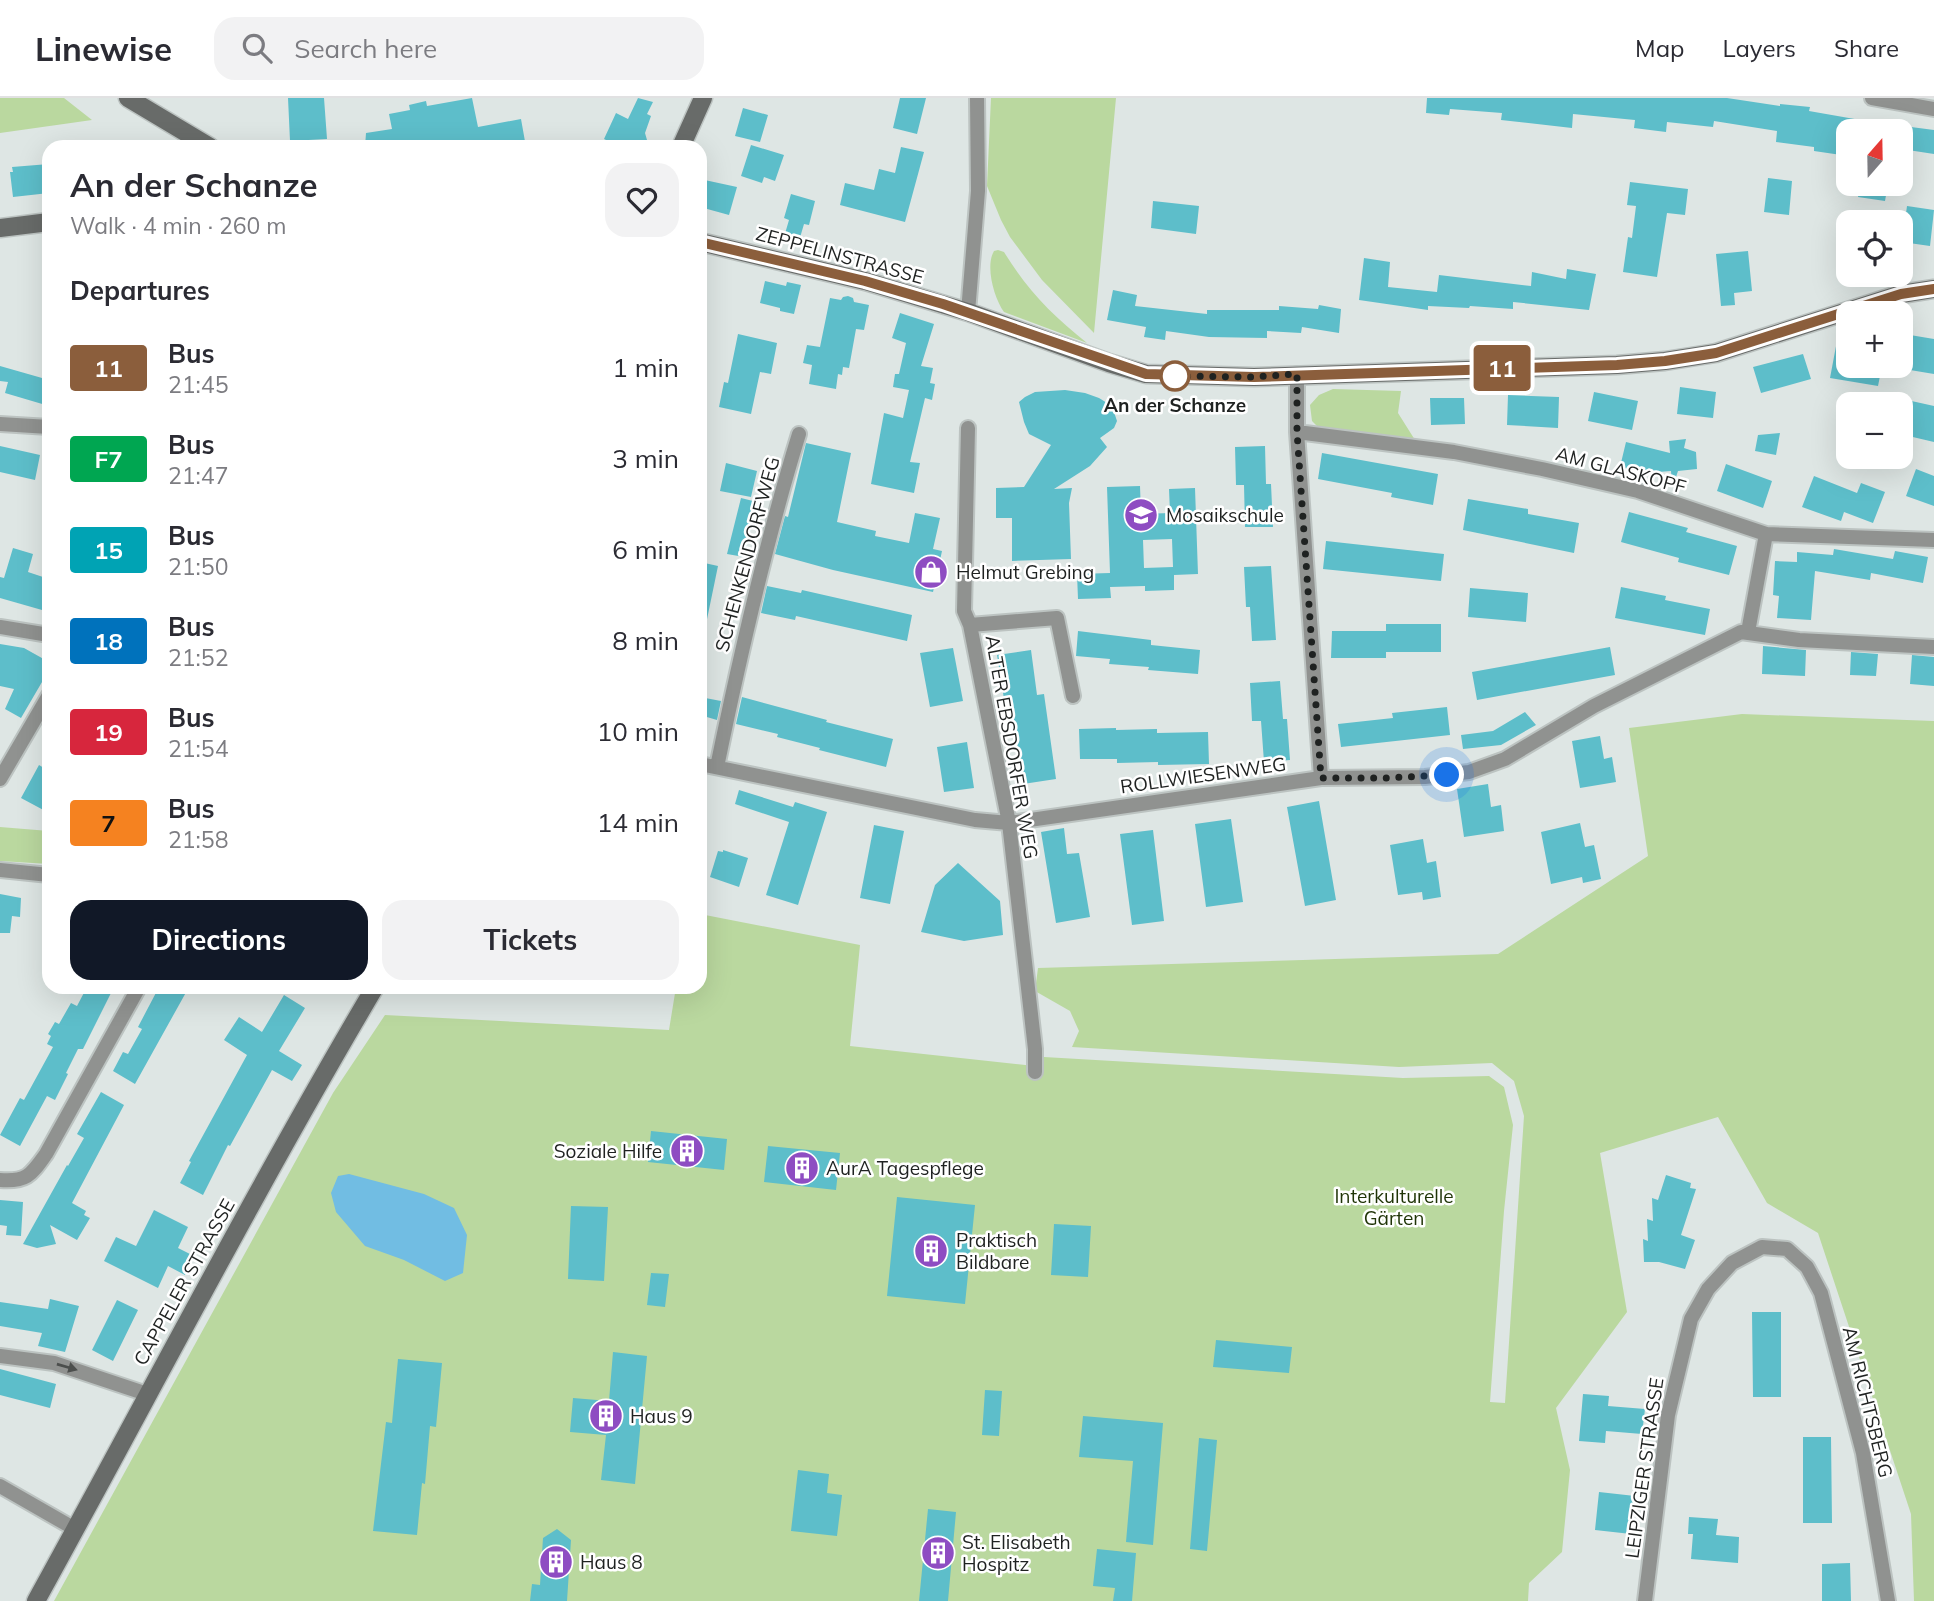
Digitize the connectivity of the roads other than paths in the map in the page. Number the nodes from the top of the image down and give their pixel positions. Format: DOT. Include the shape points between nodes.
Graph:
graph roads {
  1 [pos="128,98"];
  2 [pos="703,98"];
  3 [pos="976,98"];
  4 [pos="1872,98"];
  5 [pos="1934,109"];
  6 [pos="199,140"];
  7 [pos="684,140"];
  8 [pos="42,223"];
  9 [pos="0,228"];
  10 [pos="707,244"];
  11 [pos="1934,289"];
  12 [pos="968,312"];
  13 [pos="1297,374"];
  14 [pos="0,424"];
  15 [pos="42,427"];
  16 [pos="968,428"];
  17 [pos="1297,432"];
  18 [pos="799,434"];
  19 [pos="1766,534"];
  20 [pos="1934,540"];
  21 [pos="970,625"];
  22 [pos="0,626"];
  23 [pos="1748,632"];
  24 [pos="42,634"];
  25 [pos="1934,647"];
  26 [pos="1073,696"];
  27 [pos="42,707"];
  28 [pos="707,765"];
  29 [pos="716,767"];
  30 [pos="1321,778"];
  31 [pos="0,779"];
  32 [pos="1009,823"];
  33 [pos="0,870"];
  34 [pos="42,874"];
  35 [pos="135,994"];
  36 [pos="371,994"];
  37 [pos="1035,1072"];
  38 [pos="0,1180"];
  39 [pos="1762,1247"];
  40 [pos="0,1356"];
  41 [pos="147,1394"];
  42 [pos="0,1486"];
  43 [pos="75,1529"];
  44 [pos="36,1601"];
  45 [pos="1645,1601"];
  46 [pos="1888,1601"];
  1 -- 6 [label="main road"];
  2 -- 7 [label="main road"];
  3 -- 12 [label="street" via="978,191"];
  4 -- 5 [label="street"];
  8 -- 9 [label="main road"];
  10 -- 12 [label="main road, ZEPPELINSTRASSE" via="865,281"];
  11 -- 13 [label="main road, ZEPPELINSTRASSE" via="1901,294 1716,353 1665,361"];
  12 -- 13 [label="main road, ZEPPELINSTRASSE" via="1146,374"];
  13 -- 17 [label="street"];
  14 -- 15 [label="street"];
  16 -- 21 [label="street, ALTER EBSDORFER WEG" via="964,611"];
  17 -- 19 [label="street, AM GLASKOPF" via="1454,452 1542,469 1638,491"];
  17 -- 30 [label="street"];
  18 -- 29 [label="street, SCHENKENDORFWEG" via="741,647"];
  19 -- 20 [label="street, AM GLASKOPF"];
  19 -- 23 [label="street"];
  21 -- 26 [label="street" via="1057,618"];
  21 -- 32 [label="street, ALTER EBSDORFER WEG"];
  22 -- 24 [label="street"];
  23 -- 25 [label="street" via="1799,640"];
  23 -- 30 [label="street, ROLLWIESENWEG" via="1594,706 1490,765 1425,777"];
  27 -- 31 [label="street"];
  28 -- 29 [label="street, ROLLWIESENWEG"];
  29 -- 32 [label="street, ROLLWIESENWEG"];
  30 -- 32 [label="street, ROLLWIESENWEG"];
  32 -- 37 [label="street, ALTER EBSDORFER WEG"];
  33 -- 34 [label="street"];
  35 -- 38 [label="street" via="46,1154 30,1176"];
  36 -- 41 [label="main road, CAPPELER STRASSE"];
  39 -- 45 [label="street, LEIPZIGER STRASSE" via="1732,1263 1708,1289 1691,1319 1668,1415"];
  39 -- 46 [label="street, AM RICHTSBERG" via="1787,1250 1807,1267 1821,1293 1863,1453"];
  40 -- 41 [label="street, one-way" via="54,1363"];
  41 -- 43 [label="main road, CAPPELER STRASSE"];
  42 -- 43 [label="street"];
  43 -- 44 [label="main road, CAPPELER STRASSE"];
}
